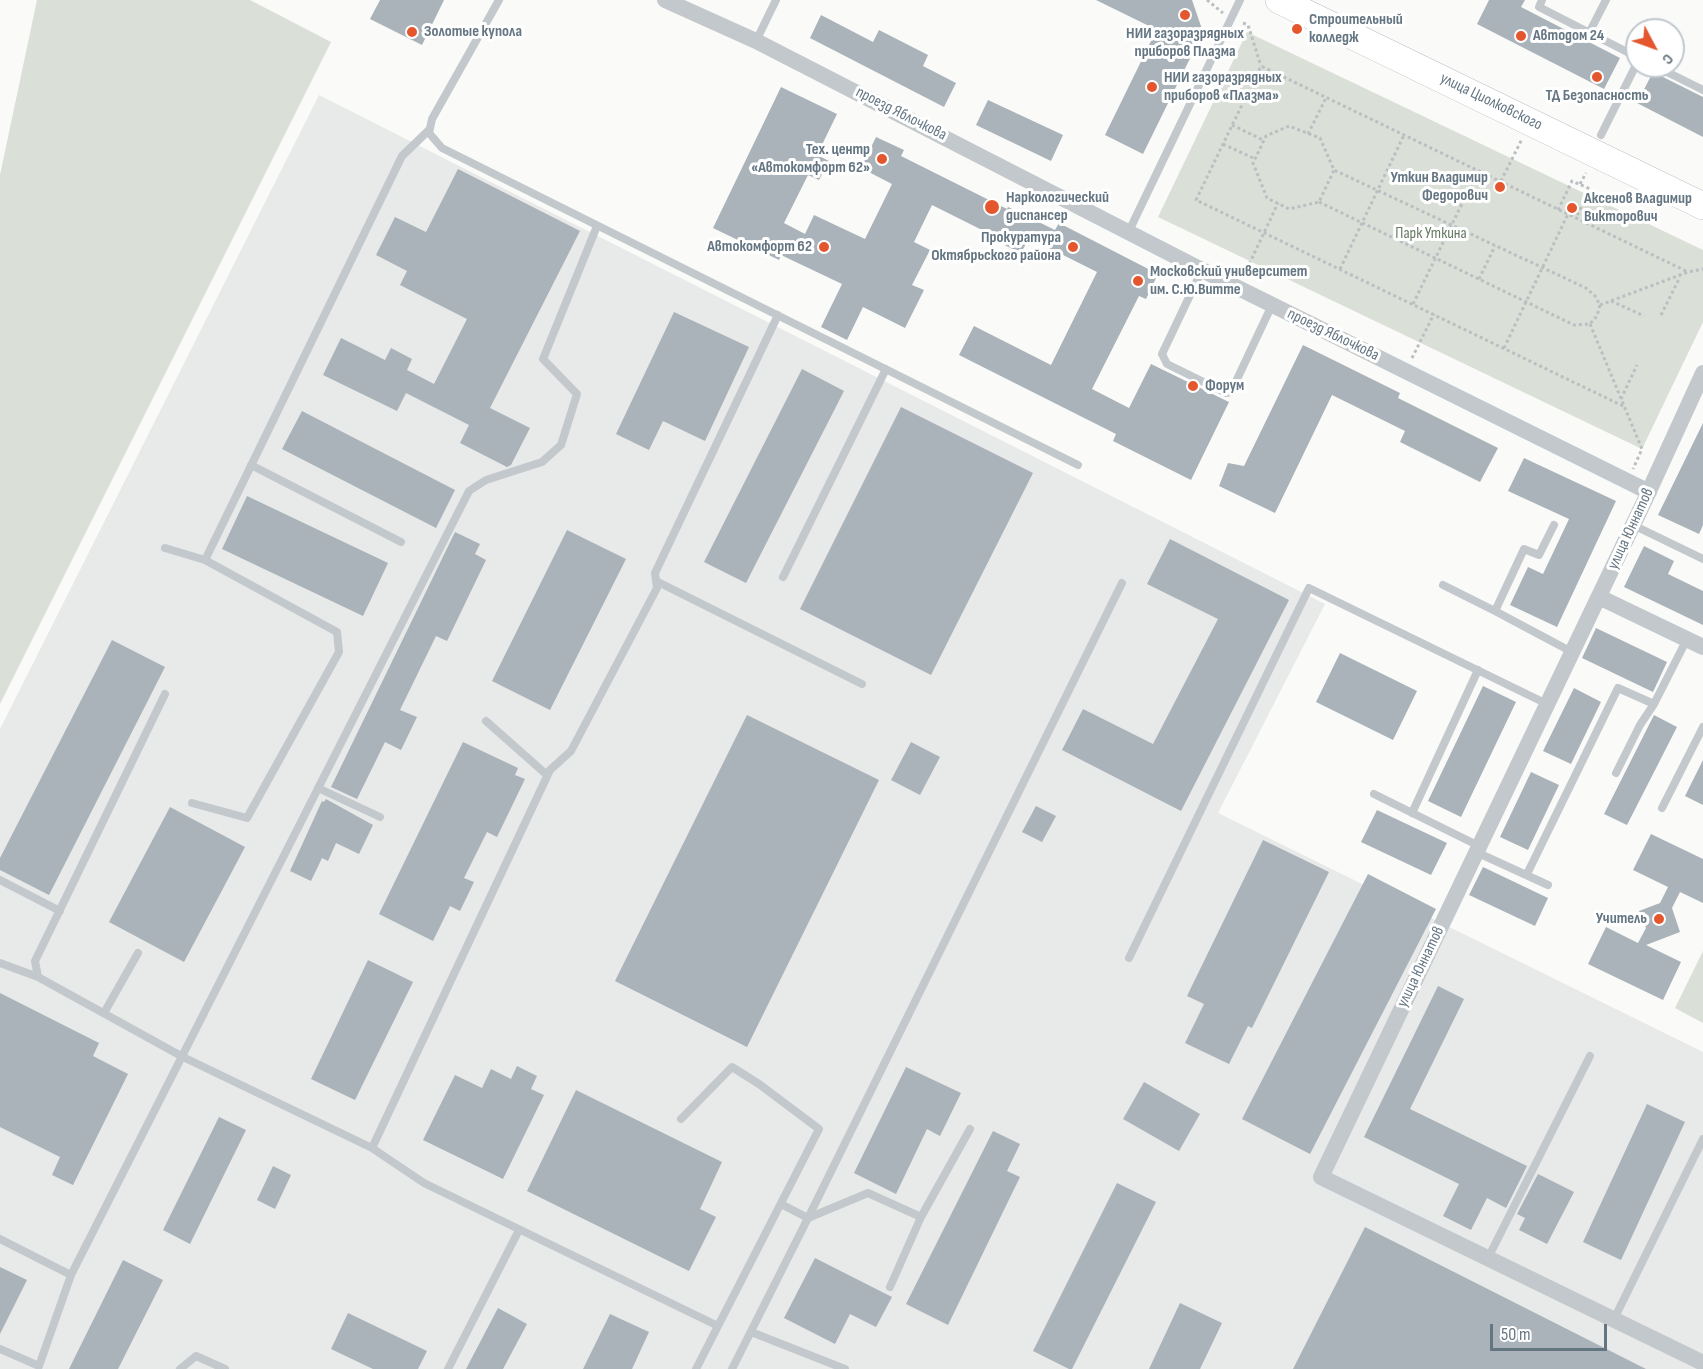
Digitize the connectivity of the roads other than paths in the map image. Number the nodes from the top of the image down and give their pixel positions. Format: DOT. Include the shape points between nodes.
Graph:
graph roads {
  1 [pos="499,0"];
  2 [pos="665,0"];
  3 [pos="776,0"];
  4 [pos="1240,0"];
  5 [pos="1279,0"];
  6 [pos="1321,0"];
  7 [pos="1542,0"];
  8 [pos="1606,0"];
  9 [pos="1589,33"];
  10 [pos="756,41"];
  11 [pos="1625,51"];
  12 [pos="1630,78"];
  13 [pos="1679,78"];
  14 [pos="1703,90"];
  15 [pos="429,130"];
  16 [pos="1601,135"];
  17 [pos="1703,186"];
  18 [pos="1703,206"];
  19 [pos="597,226"];
  20 [pos="1129,231"];
  21 [pos="1202,270"];
  22 [pos="1272,305"];
  23 [pos="778,315"];
  24 [pos="886,369"];
  25 [pos="1703,373"];
  26 [pos="251,465"];
  27 [pos="1078,465"];
  28 [pos="1649,492"];
  29 [pos="1554,525"];
  30 [pos="1633,525"];
  31 [pos="401,542"];
  32 [pos="165,548"];
  33 [pos="1703,559"];
  34 [pos="205,560"];
  35 [pos="783,577"];
  36 [pos="656,581"];
  37 [pos="1122,583"];
  38 [pos="1443,585"];
  39 [pos="1599,597"];
  40 [pos="1495,611"];
  41 [pos="1687,639"];
  42 [pos="1703,647"];
  43 [pos="1572,652"];
  44 [pos="1478,670"];
  45 [pos="862,684"];
  46 [pos="165,694"];
  47 [pos="1547,704"];
  48 [pos="1654,704"];
  49 [pos="486,721"];
  50 [pos="1703,727"];
  51 [pos="1616,773"];
  52 [pos="547,775"];
  53 [pos="318,788"];
  54 [pos="1374,794"];
  55 [pos="192,803"];
  56 [pos="1662,808"];
  57 [pos="1412,813"];
  58 [pos="380,818"];
  59 [pos="1477,849"];
  60 [pos="1527,874"];
  61 [pos="0,880"];
  62 [pos="1548,885"];
  63 [pos="60,911"];
  64 [pos="138,953"];
  65 [pos="1130,958"];
  66 [pos="0,963"];
  67 [pos="38,976"];
  68 [pos="104,1013"];
  69 [pos="1590,1056"];
  70 [pos="183,1057"];
  71 [pos="681,1119"];
  72 [pos="970,1129"];
  73 [pos="1703,1139"];
  74 [pos="372,1148"];
  75 [pos="780,1204"];
  76 [pos="921,1217"];
  77 [pos="808,1218"];
  78 [pos="519,1230"];
  79 [pos="0,1239"];
  80 [pos="1488,1258"];
  81 [pos="70,1275"];
  82 [pos="890,1287"];
  83 [pos="1614,1319"];
  84 [pos="718,1326"];
  85 [pos="751,1332"];
  86 [pos="0,1349"];
  87 [pos="1703,1363"];
  88 [pos="38,1368"];
  89 [pos="180,1369"];
  90 [pos="225,1369"];
  91 [pos="447,1369"];
  92 [pos="696,1369"];
  93 [pos="732,1369"];
  94 [pos="845,1369"];
  1 -- 15 [label="lane"];
  2 -- 10 [label="street, проезд Яблочкова"];
  3 -- 10 [label="lane"];
  4 -- 20 [label="lane"];
  5 -- 18 [label="main road, улица Циолковского"];
  6 -- 16 [label="main road, улица Циолковского"];
  7 -- 9 [label="lane" via="1539,7"];
  8 -- 9 [label="lane"];
  9 -- 11 [label="lane"];
  10 -- 20 [label="street, проезд Яблочкова"];
  12 -- 16 [label="lane"];
  13 -- 14 [label="lane"];
  15 -- 19 [label="lane" via="442,148"];
  15 -- 26 [label="lane" via="402,156"];
  16 -- 17 [label="main road, улица Циолковского"];
  19 -- 23 [label="lane"];
  19 -- 53 [label="lane" via="543,359 577,394 561,445 542,462 486,480 469,491"];
  20 -- 21 [label="street, проезд Яблочкова"];
  21 -- 22 [label="street, проезд Яблочкова"];
  21 -- 22 [label="lane" via="1162,354 1167,364 1231,392"];
  22 -- 28 [label="street, проезд Яблочкова"];
  23 -- 24 [label="lane"];
  23 -- 36 [label="lane" via="655,573"];
  24 -- 27 [label="lane"];
  24 -- 35 [label="lane"];
  25 -- 28 [label="street, улица Юннатов"];
  26 -- 31 [label="lane"];
  26 -- 34 [label="lane"];
  28 -- 30 [label="street, улица Юннатов"];
  29 -- 40 [label="lane" via="1539,555 1524,549"];
  30 -- 33 [label="lane"];
  30 -- 39 [label="street, улица Юннатов"];
  32 -- 34 [label="lane"];
  34 -- 55 [label="lane" via="337,632 339,652 247,818"];
  36 -- 45 [label="lane"];
  36 -- 52 [label="lane" via="657,588 571,751"];
  37 -- 77 [label="lane"];
  38 -- 40 [label="lane"];
  39 -- 41 [label="street"];
  39 -- 43 [label="street, улица Юннатов"];
  40 -- 43 [label="lane"];
  41 -- 42 [label="street"];
  41 -- 48 [label="lane"];
  43 -- 47 [label="street, улица Юннатов"];
  44 -- 47 [label="lane"];
  44 -- 57 [label="lane"];
  44 -- 65 [label="lane" via="1309,588"];
  46 -- 63 [label="lane"];
  47 -- 59 [label="street, улица Юннатов"];
  48 -- 51 [label="lane"];
  48 -- 60 [label="lane" via="1618,688"];
  49 -- 52 [label="lane"];
  50 -- 56 [label="lane"];
  52 -- 74 [label="lane"];
  53 -- 58 [label="lane"];
  53 -- 70 [label="lane"];
  54 -- 57 [label="lane"];
  57 -- 59 [label="lane"];
  59 -- 60 [label="lane"];
  59 -- 80 [label="street, улица Юннатов" via="1321,1177"];
  60 -- 62 [label="lane"];
  61 -- 63 [label="lane"];
  63 -- 67 [label="lane" via="36,962"];
  64 -- 68 [label="lane"];
  66 -- 67 [label="lane"];
  67 -- 68 [label="lane"];
  68 -- 70 [label="lane"];
  69 -- 80 [label="lane"];
  70 -- 74 [label="lane"];
  70 -- 81 [label="lane"];
  71 -- 75 [label="lane" via="732,1067 819,1129"];
  72 -- 76 [label="lane"];
  73 -- 83 [label="lane"];
  74 -- 78 [label="lane" via="424,1183"];
  75 -- 77 [label="lane"];
  75 -- 84 [label="lane"];
  76 -- 77 [label="lane" via="868,1193"];
  76 -- 82 [label="lane"];
  77 -- 85 [label="lane"];
  78 -- 84 [label="lane"];
  78 -- 91 [label="lane"];
  79 -- 81 [label="lane"];
  80 -- 83 [label="street, улица Юннатов"];
  81 -- 88 [label="lane"];
  83 -- 87 [label="street, улица Юннатов"];
  84 -- 92 [label="lane"];
  85 -- 93 [label="lane"];
  85 -- 94 [label="lane"];
  86 -- 88 [label="lane"];
  89 -- 90 [label="lane" via="196,1356"];
}
